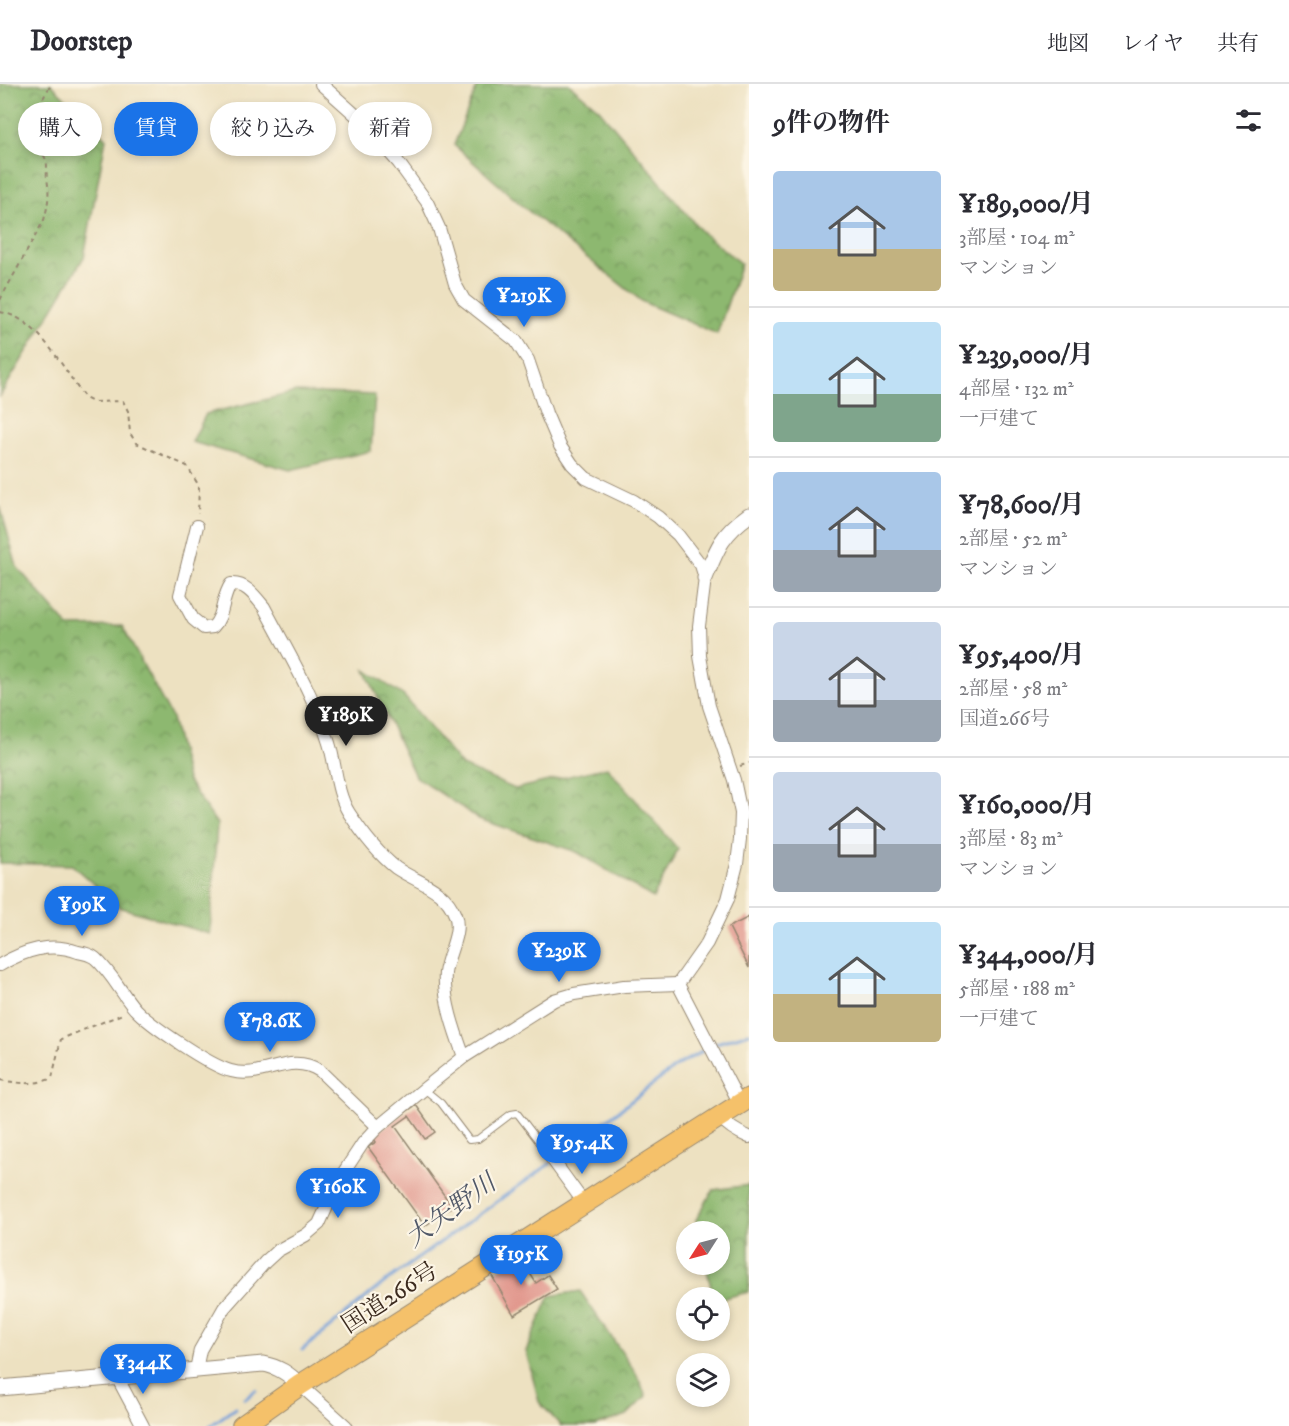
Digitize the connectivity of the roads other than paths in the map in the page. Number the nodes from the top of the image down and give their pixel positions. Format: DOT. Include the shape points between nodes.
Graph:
graph roads {
  1 [pos="321,84"];
  2 [pos="749,515"];
  3 [pos="197,526"];
  4 [pos="705,578"];
  5 [pos="0,965"];
  6 [pos="678,984"];
  7 [pos="464,1057"];
  8 [pos="424,1089"];
  9 [pos="745,1101"];
  10 [pos="720,1117"];
  11 [pos="378,1127"];
  12 [pos="749,1137"];
  13 [pos="548,1152"];
  14 [pos="584,1203"];
  15 [pos="196,1370"];
  16 [pos="117,1377"];
  17 [pos="300,1385"];
  18 [pos="0,1388"];
  19 [pos="143,1426"];
  20 [pos="242,1426"];
  21 [pos="346,1426"];
  1 -- 4 [label="street" via="359,118 427,202 459,292 516,341 528,360 560,446 572,464 586,478 658,517 702,565"];
  2 -- 4 [label="street" via="733,526 718,547"];
  3 -- 7 [label="street" via="180,595 193,620 204,628 213,627 231,584 252,592 264,607 318,715 347,810 370,843 397,868 443,896 454,911 458,922 445,974 450,1017"];
  4 -- 6 [label="street" via="700,657 709,706 739,802 740,839 728,899 707,943"];
  5 -- 11 [label="street" via="19,953 47,946 94,957 136,1009 206,1061 249,1074 284,1065 311,1066"];
  6 -- 7 [label="street" via="624,986 554,1000"];
  6 -- 9 [label="street" via="710,1046"];
  7 -- 8 [label="street"];
  8 -- 11 [label="street"];
  8 -- 13 [label="lane" via="441,1103 469,1140 478,1139 517,1113"];
  9 -- 10 [label="highway, 国道266号"];
  10 -- 12 [label="street" via="726,1125"];
  10 -- 14 [label="highway, 国道266号"];
  11 -- 15 [label="street" via="340,1178 319,1224 277,1251 224,1308 200,1350"];
  13 -- 14 [label="street"];
  14 -- 17 [label="highway, 国道266号"];
  15 -- 16 [label="street"];
  15 -- 17 [label="street" via="263,1364 286,1372"];
  16 -- 18 [label="street"];
  16 -- 19 [label="street"];
  17 -- 20 [label="highway, 国道266号"];
  17 -- 21 [label="street"];
}
